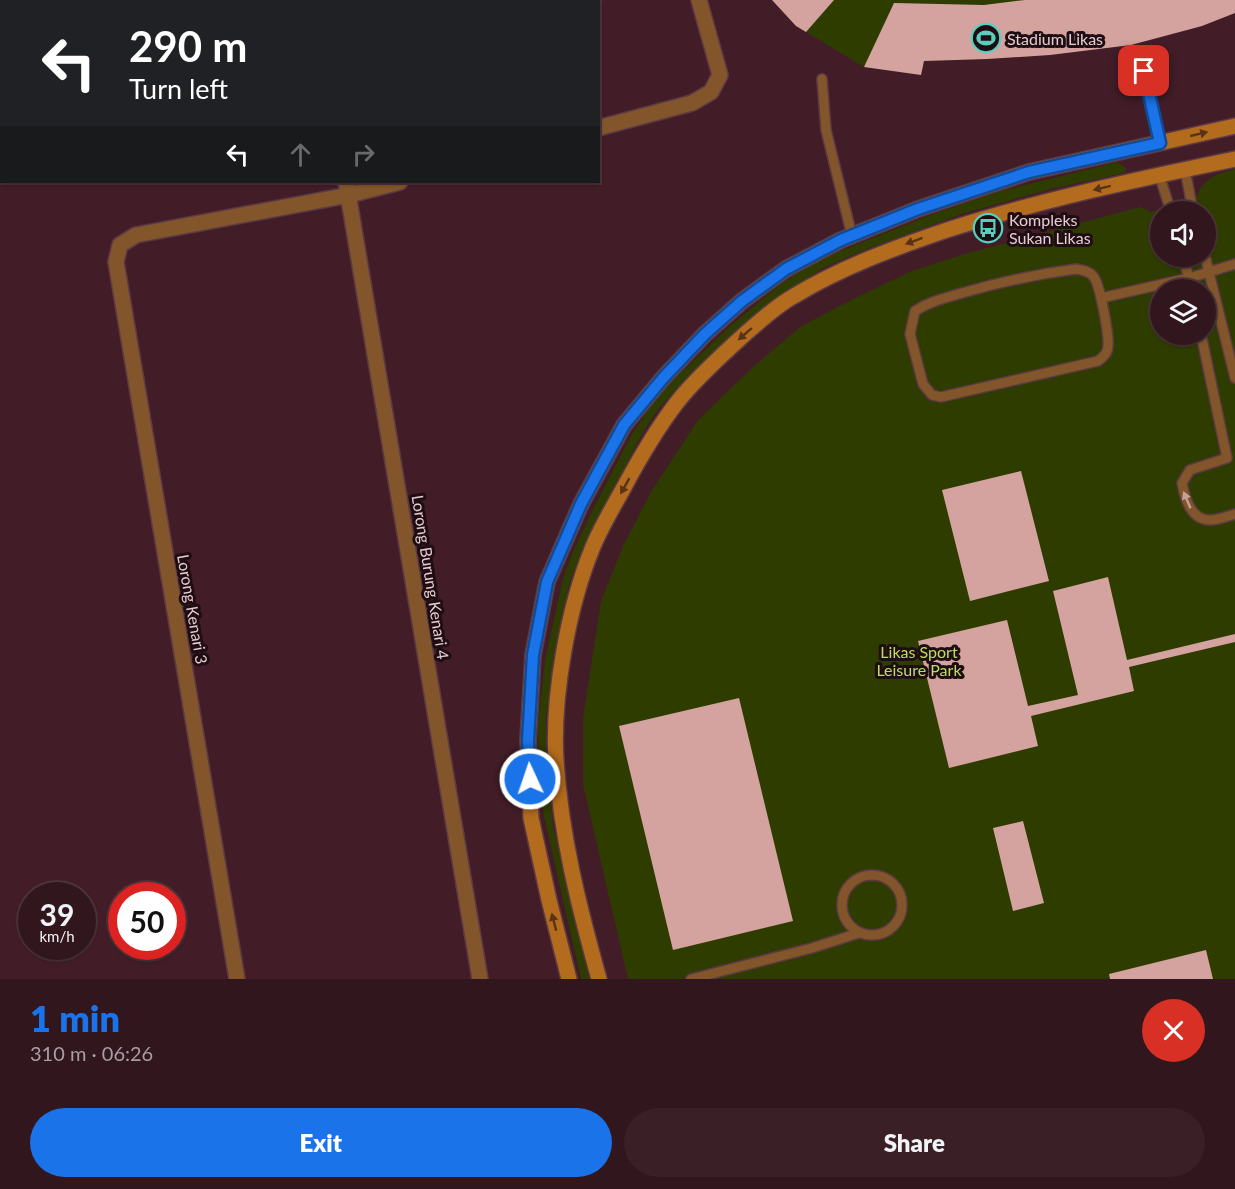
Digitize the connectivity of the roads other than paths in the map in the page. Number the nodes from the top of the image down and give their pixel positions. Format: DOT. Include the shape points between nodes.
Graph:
graph roads {
  1 [pos="699,0"];
  2 [pos="1140,54"];
  3 [pos="822,79"];
  4 [pos="1235,126"];
  5 [pos="600,127"];
  6 [pos="1160,143"];
  7 [pos="1235,159"];
  8 [pos="1185,169"];
  9 [pos="1159,174"];
  10 [pos="391,183"];
  11 [pos="348,188"];
  12 [pos="1168,201"];
  13 [pos="1191,201"];
  14 [pos="852,236"];
  15 [pos="1235,264"];
  16 [pos="1186,267"];
  17 [pos="1208,267"];
  18 [pos="1209,273"];
  19 [pos="1189,278"];
  20 [pos="1101,298"];
  21 [pos="1204,345"];
  22 [pos="1235,378"];
  23 [pos="1231,457"];
  24 [pos="1235,514"];
  25 [pos="858,933"];
  26 [pos="237,979"];
  27 [pos="480,979"];
  28 [pos="569,979"];
  29 [pos="599,979"];
  30 [pos="695,979"];
  1 -- 5 [label="street" via="720,75 711,92 692,103"];
  2 -- 6 [label="lane"];
  3 -- 14 [label="lane" via="826,130"];
  6 -- 4 [label="main road, one-way"];
  6 -- 14 [label="main road" via="1029,172"];
  7 -- 8 [label="main road"];
  8 -- 9 [label="main road"];
  8 -- 13 [label="lane"];
  9 -- 12 [label="lane"];
  9 -- 29 [label="main road, one-way" via="1009,210 834,274 791,297 720,357 683,395 649,443 592,549 564,649 558,686 556,760 562,816 576,895"];
  10 -- 11 [label="street"];
  11 -- 26 [label="street, Lorong Kenari 3" via="136,235 120,245 116,261"];
  11 -- 27 [label="street, Lorong Burung Kenari 4"];
  28 -- 14 [label="main road, one-way" via="531,818 528,741 533,655 547,582 581,504 624,425 664,377 742,301 786,269"];
  15 -- 18 [label="lane"];
  16 -- 19 [label="lane"];
  17 -- 18 [label="lane"];
  18 -- 19 [label="lane"];
  18 -- 22 [label="lane"];
  19 -- 20 [label="lane"];
  20 -- 20 [label="lane" via="1108,346 1098,361 941,397 932,395 923,384 910,333 915,310 926,303 1040,274 1076,269 1095,277"];
  21 -- 23 [label="lane"];
  24 -- 23 [label="lane, one-way" via="1209,521 1194,514 1185,501 1182,483 1190,470"];
  25 -- 25 [label="lane" via="844,918 843,896 856,879 876,875 886,878 902,900 900,919 878,936"];
  25 -- 30 [label="lane"];
}
